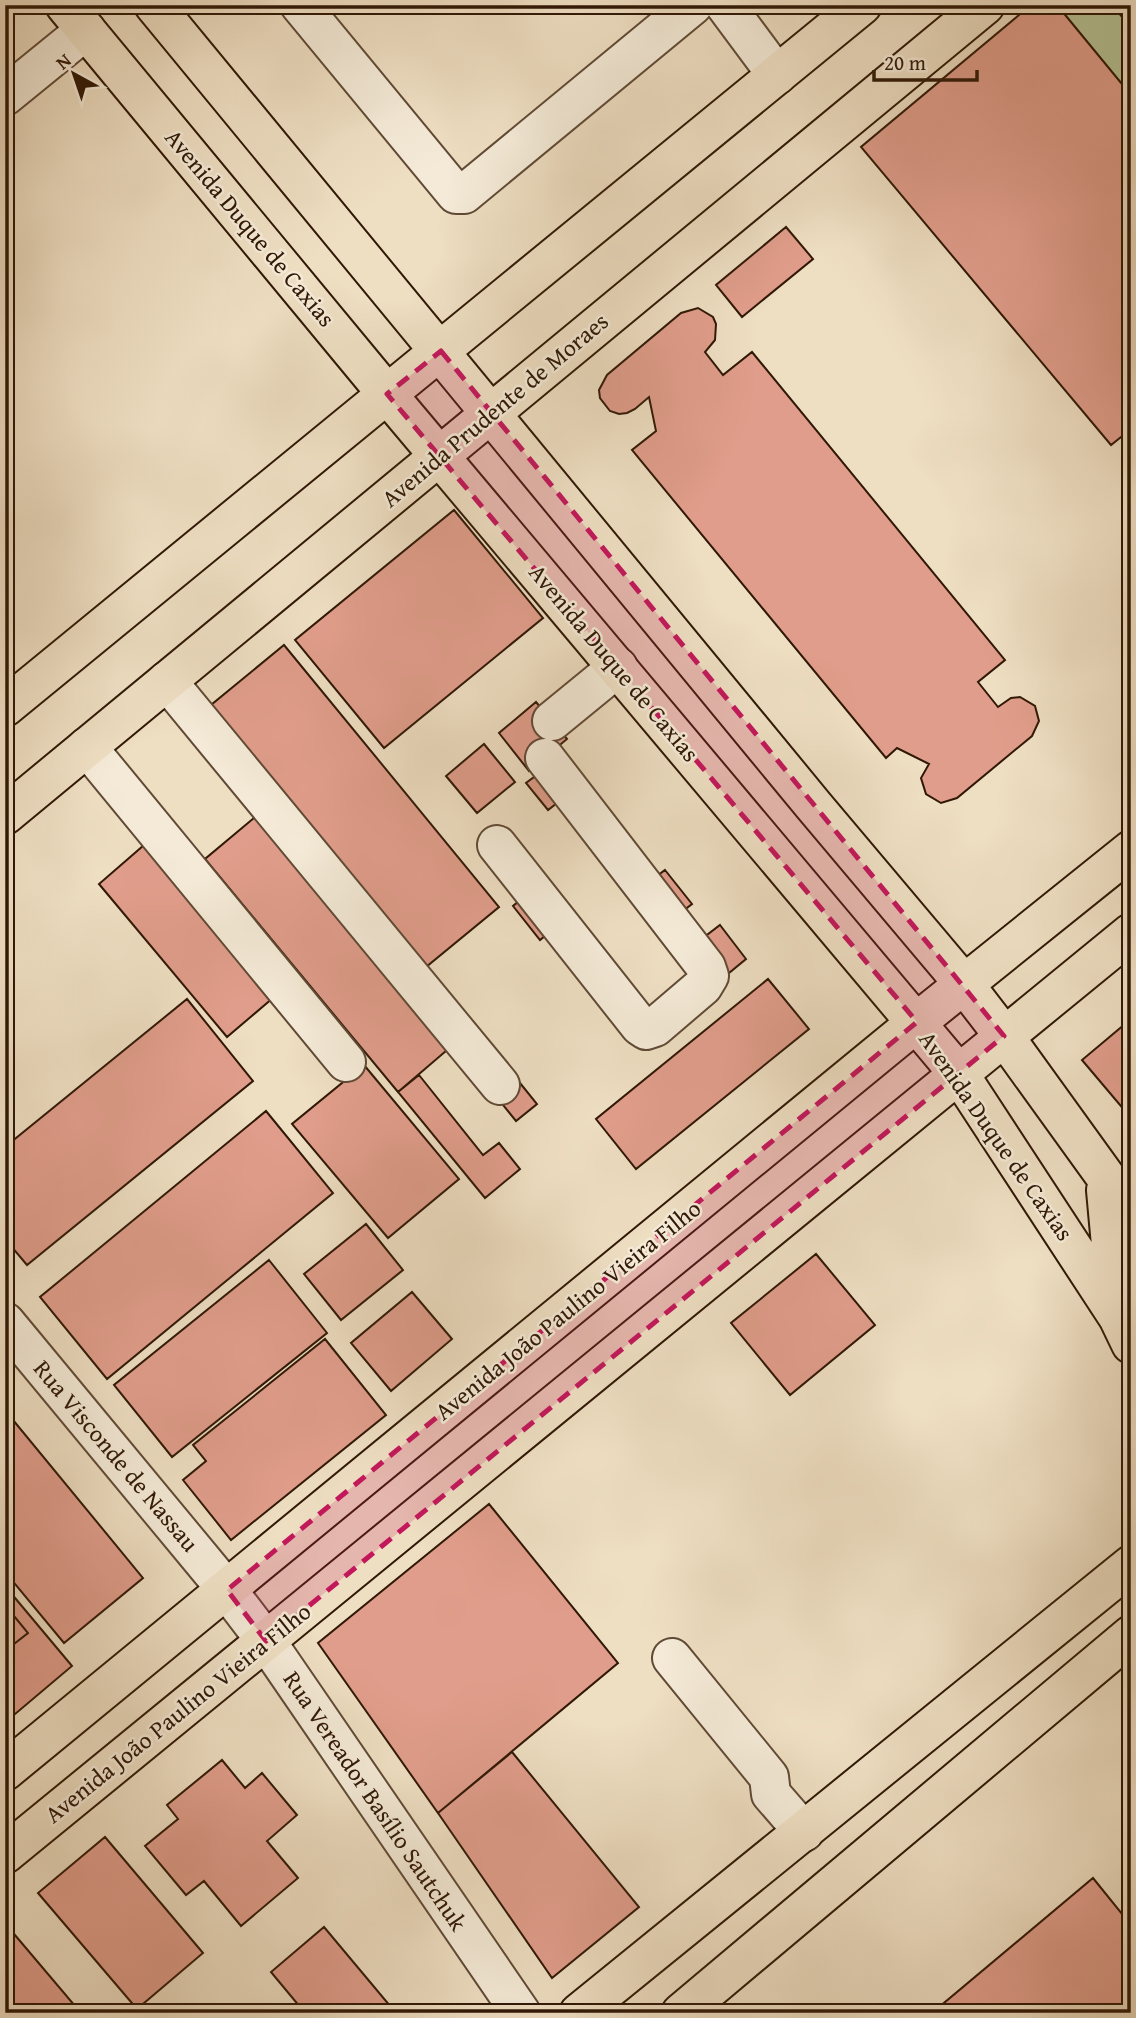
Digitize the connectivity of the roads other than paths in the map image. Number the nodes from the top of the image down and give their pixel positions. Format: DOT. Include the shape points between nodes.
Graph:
graph roads {
  1 [pos="154,5"];
  2 [pos="300,5"];
  3 [pos="693,5"];
  4 [pos="725,5"];
  5 [pos="862,5"];
  6 [pos="985,5"];
  7 [pos="75,18"];
  8 [pos="777,75"];
  9 [pos="5,96"];
  10 [pos="440,351"];
  11 [pos="387,394"];
  12 [pos="491,413"];
  13 [pos="440,456"];
  14 [pos="618,667"];
  15 [pos="167,681"];
  16 [pos="5,706"];
  17 [pos="552,721"];
  18 [pos="87,747"];
  19 [pos="545,758"];
  20 [pos="5,815"];
  21 [pos="497,845"];
  22 [pos="1131,850"];
  23 [pos="1131,933"];
  24 [pos="964,984"];
  25 [pos="918,1022"];
  26 [pos="1004,1036"];
  27 [pos="346,1062"];
  28 [pos="959,1074"];
  29 [pos="500,1085"];
  30 [pos="1105,1176"];
  31 [pos="1131,1225"];
  32 [pos="5,1322"];
  33 [pos="1124,1330"];
  34 [pos="1131,1565"];
  35 [pos="227,1590"];
  36 [pos="1131,1635"];
  37 [pos="266,1641"];
  38 [pos="672,1658"];
  39 [pos="5,1771"];
  40 [pos="804,1832"];
  41 [pos="5,1854"];
  42 [pos="520,2013"];
  43 [pos="579,2013"];
  44 [pos="681,2013"];
  1 -- 10 [label="main road"];
  2 -- 3 [label="street" via="460,195"];
  4 -- 8 [label="street"];
  5 -- 8 [label="main road"];
  6 -- 12 [label="main road, Avenida Prudente de Moraes"];
  7 -- 9 [label="street"];
  7 -- 11 [label="main road, Avenida Duque de Caxias"];
  8 -- 10 [label="main road"];
  10 -- 11 [label="main road"];
  10 -- 12 [label="main road"];
  11 -- 13 [label="main road, Avenida Duque de Caxias"];
  11 -- 16 [label="main road"];
  12 -- 13 [label="main road, Avenida Prudente de Moraes"];
  12 -- 24 [label="main road"];
  13 -- 14 [label="main road, Avenida Duque de Caxias"];
  13 -- 15 [label="main road, Avenida Prudente de Moraes"];
  14 -- 17 [label="street"];
  14 -- 25 [label="main road, Avenida Duque de Caxias"];
  15 -- 18 [label="main road, Avenida Prudente de Moraes"];
  15 -- 29 [label="street"];
  18 -- 20 [label="main road, Avenida Prudente de Moraes"];
  18 -- 27 [label="street"];
  19 -- 21 [label="street" via="706,967 709,976 703,986 655,1027 646,1030 640,1026"];
  22 -- 24 [label="main road, Avenida João Paulino Vieira Filho"];
  23 -- 26 [label="main road, Avenida João Paulino Vieira Filho"];
  24 -- 25 [label="main road, Avenida João Paulino Vieira Filho"];
  24 -- 26 [label="main road"];
  25 -- 28 [label="main road, Avenida Duque de Caxias"];
  25 -- 35 [label="main road, Avenida João Paulino Vieira Filho"];
  26 -- 28 [label="main road, Avenida João Paulino Vieira Filho"];
  26 -- 30 [label="main road"];
  28 -- 33 [label="main road, Avenida Duque de Caxias"];
  28 -- 37 [label="main road, Avenida João Paulino Vieira Filho"];
  30 -- 31 [label="main road"];
  30 -- 33 [label="main road"];
  32 -- 35 [label="street, Rua Visconde de Nassau"];
  34 -- 40 [label="main road"];
  35 -- 37 [label="street, Rua Vereador Basílio Sautchuk"];
  35 -- 39 [label="main road, Avenida João Paulino Vieira Filho"];
  36 -- 44 [label="main road"];
  37 -- 41 [label="main road, Avenida João Paulino Vieira Filho"];
  37 -- 42 [label="street, Rua Vereador Basílio Sautchuk"];
  38 -- 40 [label="street" via="769,1777 771,1794"];
  40 -- 43 [label="main road"];
}
